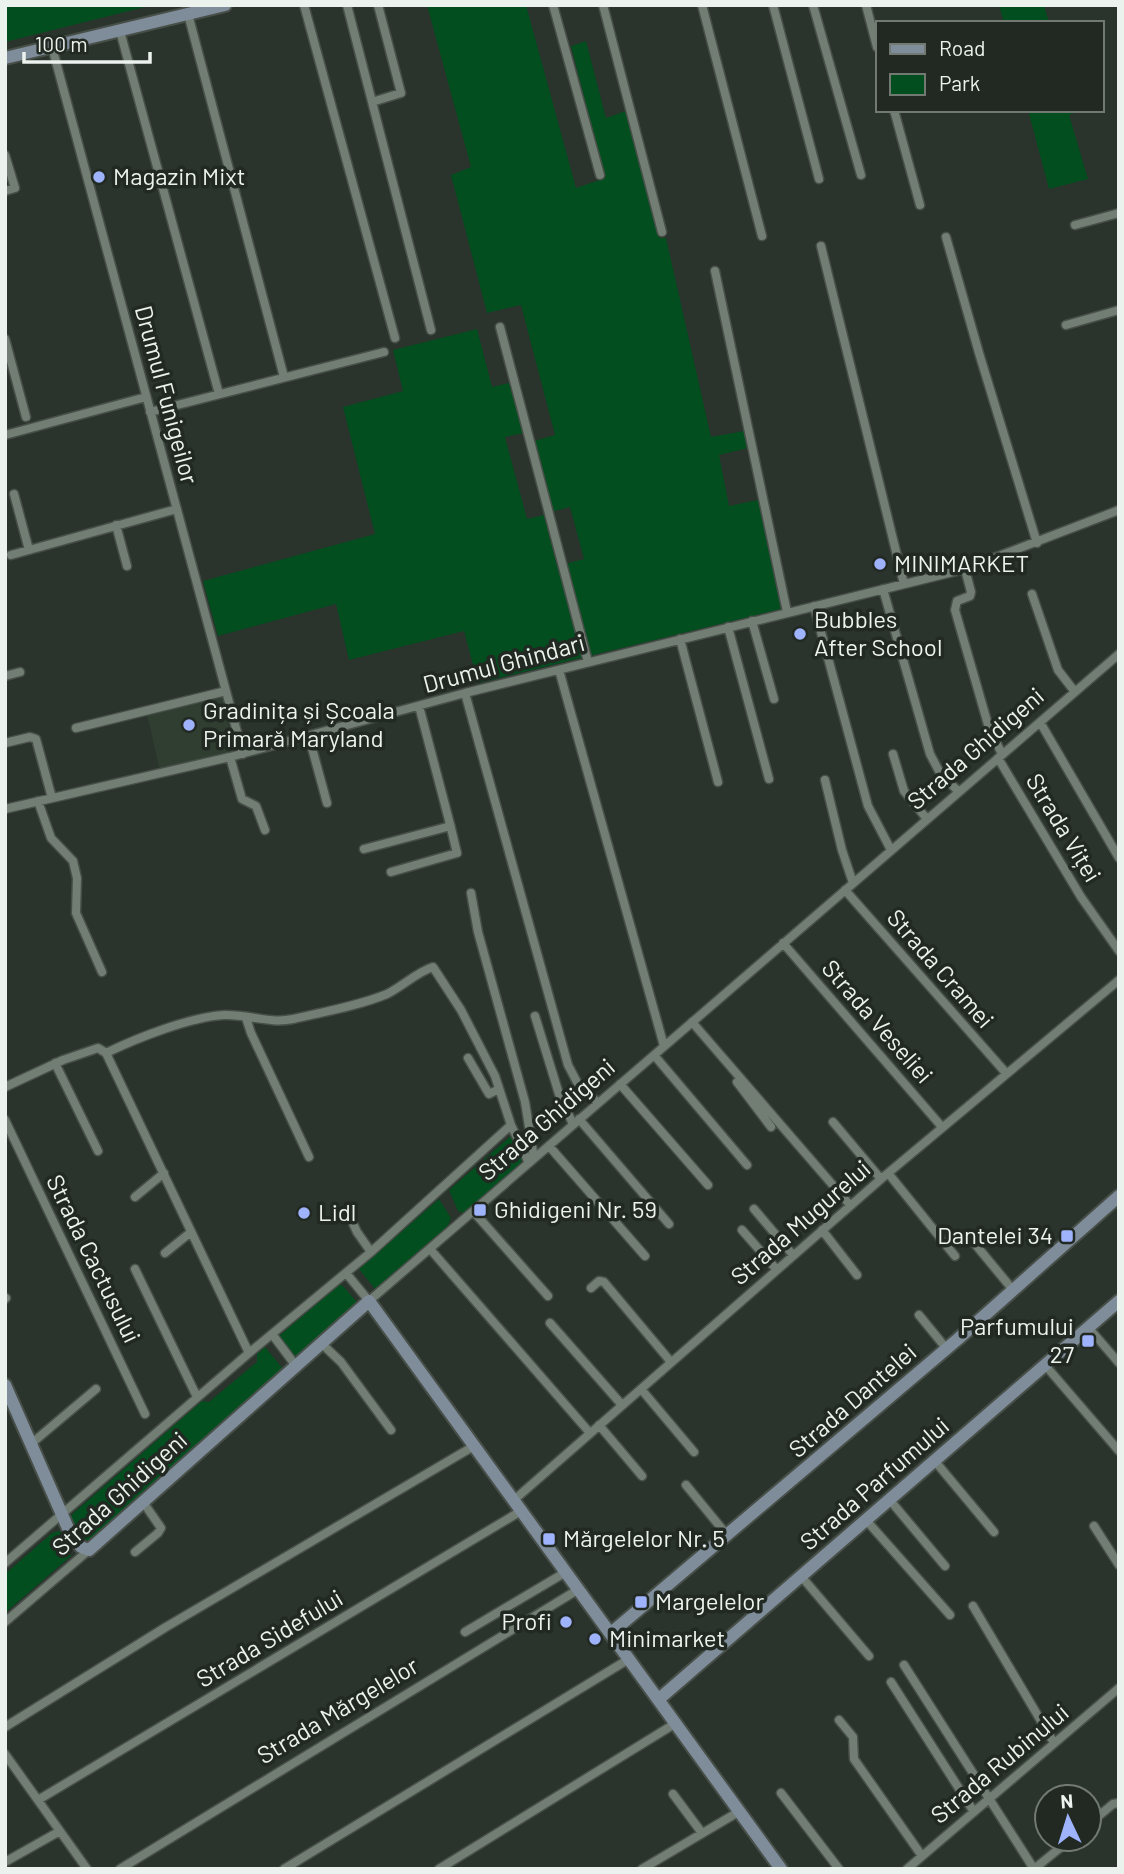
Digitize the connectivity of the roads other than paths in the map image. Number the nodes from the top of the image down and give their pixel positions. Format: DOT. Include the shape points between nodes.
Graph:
graph roads {
  1 [pos="225,5"];
  2 [pos="304,5"];
  3 [pos="347,5"];
  4 [pos="378,5"];
  5 [pos="553,5"];
  6 [pos="603,5"];
  7 [pos="702,5"];
  8 [pos="773,5"];
  9 [pos="813,5"];
  10 [pos="866,5"];
  11 [pos="188,14"];
  12 [pos="120,31"];
  13 [pos="876,43"];
  14 [pos="52,47"];
  15 [pos="5,58"];
  16 [pos="372,102"];
  17 [pos="895,112"];
  18 [pos="5,155"];
  19 [pos="600,175"];
  20 [pos="860,175"];
  21 [pos="819,179"];
  22 [pos="5,191"];
  23 [pos="920,205"];
  24 [pos="1119,213"];
  25 [pos="1075,225"];
  26 [pos="662,232"];
  27 [pos="762,236"];
  28 [pos="946,237"];
  29 [pos="821,246"];
  30 [pos="715,271"];
  31 [pos="1119,310"];
  32 [pos="1066,325"];
  33 [pos="500,327"];
  34 [pos="431,330"];
  35 [pos="395,338"];
  36 [pos="5,339"];
  37 [pos="384,352"];
  38 [pos="284,377"];
  39 [pos="219,394"];
  40 [pos="146,397"];
  41 [pos="150,411"];
  42 [pos="26,417"];
  43 [pos="5,435"];
  44 [pos="14,494"];
  45 [pos="177,509"];
  46 [pos="1119,510"];
  47 [pos="116,526"];
  48 [pos="1037,543"];
  49 [pos="29,550"];
  50 [pos="11,555"];
  51 [pos="127,566"];
  52 [pos="965,569"];
  53 [pos="904,584"];
  54 [pos="883,589"];
  55 [pos="1032,594"];
  56 [pos="814,606"];
  57 [pos="787,612"];
  58 [pos="752,621"];
  59 [pos="728,627"];
  60 [pos="680,639"];
  61 [pos="1119,654"];
  62 [pos="588,662"];
  63 [pos="559,670"];
  64 [pos="20,672"];
  65 [pos="5,676"];
  66 [pos="226,691"];
  67 [pos="1075,692"];
  68 [pos="466,693"];
  69 [pos="774,699"];
  70 [pos="419,706"];
  71 [pos="1040,722"];
  72 [pos="76,728"];
  73 [pos="309,737"];
  74 [pos="5,743"];
  75 [pos="243,754"];
  76 [pos="893,754"];
  77 [pos="1000,756"];
  78 [pos="230,757"];
  79 [pos="769,779"];
  80 [pos="825,780"];
  81 [pos="718,782"];
  82 [pos="959,792"];
  83 [pos="52,798"];
  84 [pos="38,801"];
  85 [pos="327,803"];
  86 [pos="5,809"];
  87 [pos="927,819"];
  88 [pos="450,824"];
  89 [pos="265,830"];
  90 [pos="364,849"];
  91 [pos="891,850"];
  92 [pos="1119,858"];
  93 [pos="391,872"];
  94 [pos="853,883"];
  95 [pos="845,890"];
  96 [pos="471,893"];
  97 [pos="783,943"];
  98 [pos="1119,951"];
  99 [pos="102,972"];
  100 [pos="1119,980"];
  101 [pos="535,1016"];
  102 [pos="246,1017"];
  103 [pos="690,1024"];
  104 [pos="664,1046"];
  105 [pos="102,1050"];
  106 [pos="654,1055"];
  107 [pos="468,1058"];
  108 [pos="55,1063"];
  109 [pos="1006,1073"];
  110 [pos="620,1084"];
  111 [pos="5,1087"];
  112 [pos="499,1089"];
  113 [pos="598,1103"];
  114 [pos="5,1120"];
  115 [pos="576,1122"];
  116 [pos="833,1122"];
  117 [pos="511,1125"];
  118 [pos="771,1127"];
  119 [pos="942,1127"];
  120 [pos="549,1146"];
  121 [pos="98,1151"];
  122 [pos="309,1157"];
  123 [pos="532,1160"];
  124 [pos="747,1165"];
  125 [pos="164,1173"];
  126 [pos="885,1176"];
  127 [pos="708,1185"];
  128 [pos="1119,1196"];
  129 [pos="135,1197"];
  130 [pos="850,1205"];
  131 [pos="754,1209"];
  132 [pos="473,1211"];
  133 [pos="350,1217"];
  134 [pos="669,1224"];
  135 [pos="742,1230"];
  136 [pos="822,1230"];
  137 [pos="191,1232"];
  138 [pos="975,1244"];
  139 [pos="430,1249"];
  140 [pos="371,1252"];
  141 [pos="165,1253"];
  142 [pos="793,1255"];
  143 [pos="645,1256"];
  144 [pos="955,1256"];
  145 [pos="135,1269"];
  146 [pos="776,1270"];
  147 [pos="346,1273"];
  148 [pos="857,1275"];
  149 [pos="592,1287"];
  150 [pos="1013,1290"];
  151 [pos="548,1296"];
  152 [pos="1119,1300"];
  153 [pos="369,1301"];
  154 [pos="919,1315"];
  155 [pos="550,1323"];
  156 [pos="1088,1327"];
  157 [pos="272,1334"];
  158 [pos="321,1343"];
  159 [pos="946,1348"];
  160 [pos="249,1353"];
  161 [pos="671,1362"];
  162 [pos="1119,1363"];
  163 [pos="1045,1365"];
  164 [pos="296,1366"];
  165 [pos="5,1385"];
  166 [pos="96,1389"];
  167 [pos="641,1389"];
  168 [pos="197,1397"];
  169 [pos="622,1405"];
  170 [pos="145,1414"];
  171 [pos="600,1425"];
  172 [pos="391,1430"];
  173 [pos="590,1433"];
  174 [pos="32,1443"];
  175 [pos="474,1446"];
  176 [pos="1119,1451"];
  177 [pos="694,1452"];
  178 [pos="934,1460"];
  179 [pos="642,1476"];
  180 [pos="687,1485"];
  181 [pos="889,1499"];
  182 [pos="513,1500"];
  183 [pos="143,1502"];
  184 [pos="522,1511"];
  185 [pos="63,1513"];
  186 [pos="866,1520"];
  187 [pos="1094,1526"];
  188 [pos="994,1532"];
  189 [pos="727,1535"];
  190 [pos="89,1550"];
  191 [pos="135,1552"];
  192 [pos="5,1563"];
  193 [pos="1119,1565"];
  194 [pos="945,1566"];
  195 [pos="566,1572"];
  196 [pos="801,1576"];
  197 [pos="579,1589"];
  198 [pos="973,1606"];
  199 [pos="950,1615"];
  200 [pos="5,1622"];
  201 [pos="465,1632"];
  202 [pos="611,1633"];
  203 [pos="869,1656"];
  204 [pos="629,1659"];
  205 [pos="904,1665"];
  206 [pos="891,1682"];
  207 [pos="1119,1688"];
  208 [pos="659,1699"];
  209 [pos="839,1720"];
  210 [pos="676,1723"];
  211 [pos="5,1727"];
  212 [pos="1054,1743"];
  213 [pos="5,1754"];
  214 [pos="781,1793"];
  215 [pos="673,1794"];
  216 [pos="989,1799"];
  217 [pos="38,1800"];
  218 [pos="1119,1803"];
  219 [pos="740,1811"];
  220 [pos="974,1812"];
  221 [pos="1103,1812"];
  222 [pos="60,1831"];
  223 [pos="702,1833"];
  224 [pos="1054,1853"];
  225 [pos="922,1856"];
  226 [pos="5,1862"];
  227 [pos="87,1869"];
  228 [pos="120,1869"];
  229 [pos="284,1869"];
  230 [pos="439,1869"];
  231 [pos="642,1869"];
  232 [pos="781,1869"];
  233 [pos="838,1869"];
  234 [pos="907,1869"];
  235 [pos="1034,1869"];
  1 -- 11 [label="street"];
  2 -- 35 [label="street"];
  3 -- 16 [label="street"];
  4 -- 16 [label="street" via="401,93"];
  5 -- 19 [label="street"];
  6 -- 26 [label="street"];
  7 -- 27 [label="street"];
  8 -- 21 [label="street"];
  9 -- 20 [label="street"];
  10 -- 13 [label="street"];
  11 -- 12 [label="street"];
  11 -- 38 [label="street"];
  12 -- 14 [label="street"];
  12 -- 39 [label="street"];
  14 -- 15 [label="street"];
  14 -- 40 [label="street, Drumul Funigeilor"];
  16 -- 34 [label="street"];
  17 -- 23 [label="street"];
  18 -- 22 [label="street" via="15,188"];
  24 -- 25 [label="street"];
  28 -- 48 [label="street"];
  29 -- 53 [label="street"];
  30 -- 57 [label="street"];
  31 -- 32 [label="street"];
  33 -- 62 [label="street"];
  36 -- 42 [label="street"];
  37 -- 38 [label="street"];
  38 -- 39 [label="street"];
  39 -- 41 [label="street"];
  40 -- 41 [label="street, Drumul Funigeilor"];
  40 -- 43 [label="street"];
  41 -- 45 [label="street, Drumul Funigeilor"];
  44 -- 49 [label="street"];
  45 -- 47 [label="street"];
  45 -- 66 [label="street, Drumul Funigeilor"];
  46 -- 48 [label="street, Drumul Ghindari"];
  47 -- 49 [label="street"];
  47 -- 51 [label="street"];
  48 -- 52 [label="street, Drumul Ghindari"];
  49 -- 50 [label="street"];
  52 -- 53 [label="street, Drumul Ghindari"];
  52 -- 77 [label="street" via="971,592 957,601 955,610"];
  53 -- 54 [label="street, Drumul Ghindari"];
  54 -- 56 [label="street, Drumul Ghindari"];
  54 -- 82 [label="street" via="930,754 940,773"];
  55 -- 67 [label="street" via="1058,670"];
  56 -- 57 [label="street, Drumul Ghindari"];
  56 -- 91 [label="street" via="868,806"];
  57 -- 58 [label="street, Drumul Ghindari"];
  58 -- 59 [label="street, Drumul Ghindari"];
  58 -- 69 [label="street"];
  59 -- 60 [label="street, Drumul Ghindari"];
  59 -- 79 [label="street"];
  60 -- 62 [label="street, Drumul Ghindari"];
  60 -- 81 [label="street"];
  61 -- 67 [label="street, Strada Ghidigeni"];
  62 -- 63 [label="street, Drumul Ghindari"];
  63 -- 68 [label="street, Drumul Ghindari"];
  63 -- 104 [label="street"];
  64 -- 65 [label="street"];
  66 -- 72 [label="street"];
  66 -- 75 [label="street, Drumul Funigeilor"];
  67 -- 71 [label="street, Strada Ghidigeni"];
  68 -- 70 [label="street, Drumul Ghindari"];
  68 -- 113 [label="street" via="568,1065 578,1084"];
  70 -- 73 [label="street, Drumul Ghindari"];
  70 -- 88 [label="street"];
  71 -- 77 [label="street, Strada Ghidigeni"];
  71 -- 92 [label="street"];
  73 -- 75 [label="street, Drumul Ghindari"];
  73 -- 85 [label="street"];
  74 -- 83 [label="street" via="36,739"];
  75 -- 78 [label="street, Drumul Ghindari"];
  76 -- 87 [label="street" via="908,798"];
  77 -- 82 [label="street, Strada Ghidigeni"];
  77 -- 98 [label="street, Strada Viței" via="1081,897"];
  78 -- 83 [label="street, Drumul Ghindari"];
  78 -- 89 [label="street" via="242,799 256,806"];
  80 -- 94 [label="street"];
  82 -- 87 [label="street, Strada Ghidigeni"];
  83 -- 84 [label="street, Drumul Ghindari"];
  84 -- 86 [label="street, Drumul Ghindari"];
  84 -- 99 [label="street" via="51,838 73,861 76,913"];
  87 -- 91 [label="street, Strada Ghidigeni"];
  88 -- 90 [label="street"];
  88 -- 93 [label="street" via="457,853"];
  91 -- 94 [label="street, Strada Ghidigeni"];
  94 -- 95 [label="street, Strada Ghidigeni"];
  95 -- 97 [label="street, Strada Ghidigeni"];
  95 -- 109 [label="street, Strada Cramei"];
  96 -- 123 [label="street" via="525,1102"];
  97 -- 103 [label="street, Strada Ghidigeni"];
  97 -- 119 [label="street, Strada Veseliei"];
  100 -- 109 [label="street, Strada Mugurelui"];
  101 -- 115 [label="street" via="559,1094"];
  102 -- 105 [label="street" via="201,1018"];
  102 -- 112 [label="street" via="290,1020 367,1000 433,967 461,1010"];
  102 -- 122 [label="street"];
  103 -- 104 [label="street, Strada Ghidigeni"];
  103 -- 118 [label="street"];
  103 -- 130 [label="street"];
  104 -- 106 [label="street, Strada Ghidigeni"];
  105 -- 108 [label="street" via="83,1051"];
  105 -- 125 [label="street"];
  106 -- 110 [label="street, Strada Ghidigeni"];
  106 -- 124 [label="street"];
  107 -- 112 [label="street" via="489,1094"];
  108 -- 111 [label="street"];
  108 -- 121 [label="street"];
  109 -- 119 [label="street, Strada Mugurelui"];
  110 -- 113 [label="street, Strada Ghidigeni"];
  110 -- 127 [label="street"];
  112 -- 117 [label="street"];
  113 -- 115 [label="street, Strada Ghidigeni"];
  114 -- 170 [label="street, Strada Cactusului"];
  115 -- 120 [label="street, Strada Ghidigeni"];
  115 -- 134 [label="street"];
  116 -- 126 [label="street"];
  117 -- 123 [label="street"];
  117 -- 140 [label="street"];
  119 -- 126 [label="street, Strada Mugurelui"];
  120 -- 123 [label="street, Strada Ghidigeni"];
  120 -- 143 [label="street"];
  123 -- 132 [label="street, Strada Ghidigeni"];
  125 -- 129 [label="street"];
  125 -- 137 [label="street"];
  126 -- 130 [label="street, Strada Mugurelui"];
  126 -- 144 [label="street"];
  128 -- 150 [label="street, Strada Dantelei"];
  130 -- 136 [label="street, Strada Mugurelui"];
  131 -- 142 [label="street"];
  132 -- 139 [label="street, Strada Ghidigeni"];
  132 -- 151 [label="street"];
  133 -- 140 [label="street"];
  135 -- 146 [label="street"];
  136 -- 142 [label="street, Strada Mugurelui"];
  136 -- 148 [label="street"];
  137 -- 141 [label="street"];
  137 -- 160 [label="street"];
  138 -- 150 [label="street"];
  139 -- 153 [label="street, Strada Ghidigeni"];
  139 -- 173 [label="street"];
  140 -- 147 [label="street"];
  142 -- 146 [label="street, Strada Mugurelui"];
  145 -- 168 [label="street"];
  146 -- 161 [label="street, Strada Mugurelui"];
  147 -- 153 [label="street"];
  147 -- 157 [label="street"];
  149 -- 161 [label="street" via="604,1282"];
  150 -- 159 [label="street, Strada Dantelei"];
  152 -- 156 [label="street, Strada Parfumului"];
  153 -- 158 [label="street, Strada Ghidigeni"];
  153 -- 175 [label="street"];
  154 -- 159 [label="street"];
  155 -- 169 [label="street"];
  156 -- 162 [label="street"];
  156 -- 163 [label="street, Strada Parfumului"];
  157 -- 160 [label="street"];
  157 -- 164 [label="street"];
  158 -- 164 [label="street, Strada Ghidigeni"];
  158 -- 172 [label="street" via="341,1362"];
  159 -- 189 [label="street, Strada Dantelei"];
  160 -- 168 [label="street"];
  161 -- 167 [label="street, Strada Mugurelui"];
  163 -- 176 [label="street"];
  163 -- 178 [label="street, Strada Parfumului"];
  164 -- 183 [label="street, Strada Ghidigeni"];
  165 -- 174 [label="street"];
  166 -- 174 [label="street"];
  167 -- 169 [label="street, Strada Mugurelui"];
  167 -- 177 [label="street"];
  168 -- 185 [label="street"];
  169 -- 171 [label="street, Strada Mugurelui"];
  171 -- 173 [label="street, Strada Mugurelui"];
  171 -- 179 [label="street"];
  173 -- 182 [label="street, Strada Mugurelui"];
  174 -- 185 [label="street"];
  175 -- 182 [label="street"];
  175 -- 211 [label="street"];
  178 -- 181 [label="street, Strada Parfumului"];
  178 -- 188 [label="street"];
  180 -- 189 [label="street"];
  181 -- 186 [label="street, Strada Parfumului"];
  181 -- 194 [label="street"];
  182 -- 184 [label="street"];
  183 -- 190 [label="street, Strada Ghidigeni"];
  183 -- 191 [label="street" via="160,1524 160,1531"];
  184 -- 195 [label="street"];
  184 -- 217 [label="street, Strada Sidefului"];
  185 -- 190 [label="street" via="71,1535"];
  185 -- 192 [label="street"];
  186 -- 196 [label="street, Strada Parfumului"];
  186 -- 199 [label="street"];
  187 -- 193 [label="street"];
  189 -- 202 [label="street, Strada Dantelei"];
  190 -- 200 [label="street, Strada Ghidigeni"];
  195 -- 197 [label="street"];
  195 -- 201 [label="street"];
  196 -- 203 [label="street"];
  196 -- 208 [label="street, Strada Parfumului"];
  197 -- 202 [label="street"];
  197 -- 228 [label="street, Strada Mărgelelor"];
  198 -- 212 [label="street"];
  202 -- 204 [label="street"];
  204 -- 208 [label="street"];
  204 -- 229 [label="street"];
  205 -- 216 [label="street"];
  206 -- 220 [label="street"];
  207 -- 212 [label="street, Strada Rubinului"];
  208 -- 210 [label="street"];
  209 -- 225 [label="street" via="853,1737 854,1759"];
  210 -- 219 [label="street"];
  210 -- 230 [label="street"];
  212 -- 216 [label="street, Strada Rubinului"];
  213 -- 217 [label="street"];
  214 -- 233 [label="street"];
  215 -- 223 [label="street"];
  216 -- 220 [label="street, Strada Rubinului"];
  216 -- 235 [label="street"];
  217 -- 222 [label="street"];
  218 -- 221 [label="street"];
  219 -- 223 [label="street"];
  219 -- 232 [label="street"];
  220 -- 225 [label="street, Strada Rubinului"];
  222 -- 226 [label="street"];
  222 -- 227 [label="street"];
  223 -- 231 [label="street"];
  224 -- 235 [label="street"];
  225 -- 234 [label="street, Strada Rubinului"];
}
